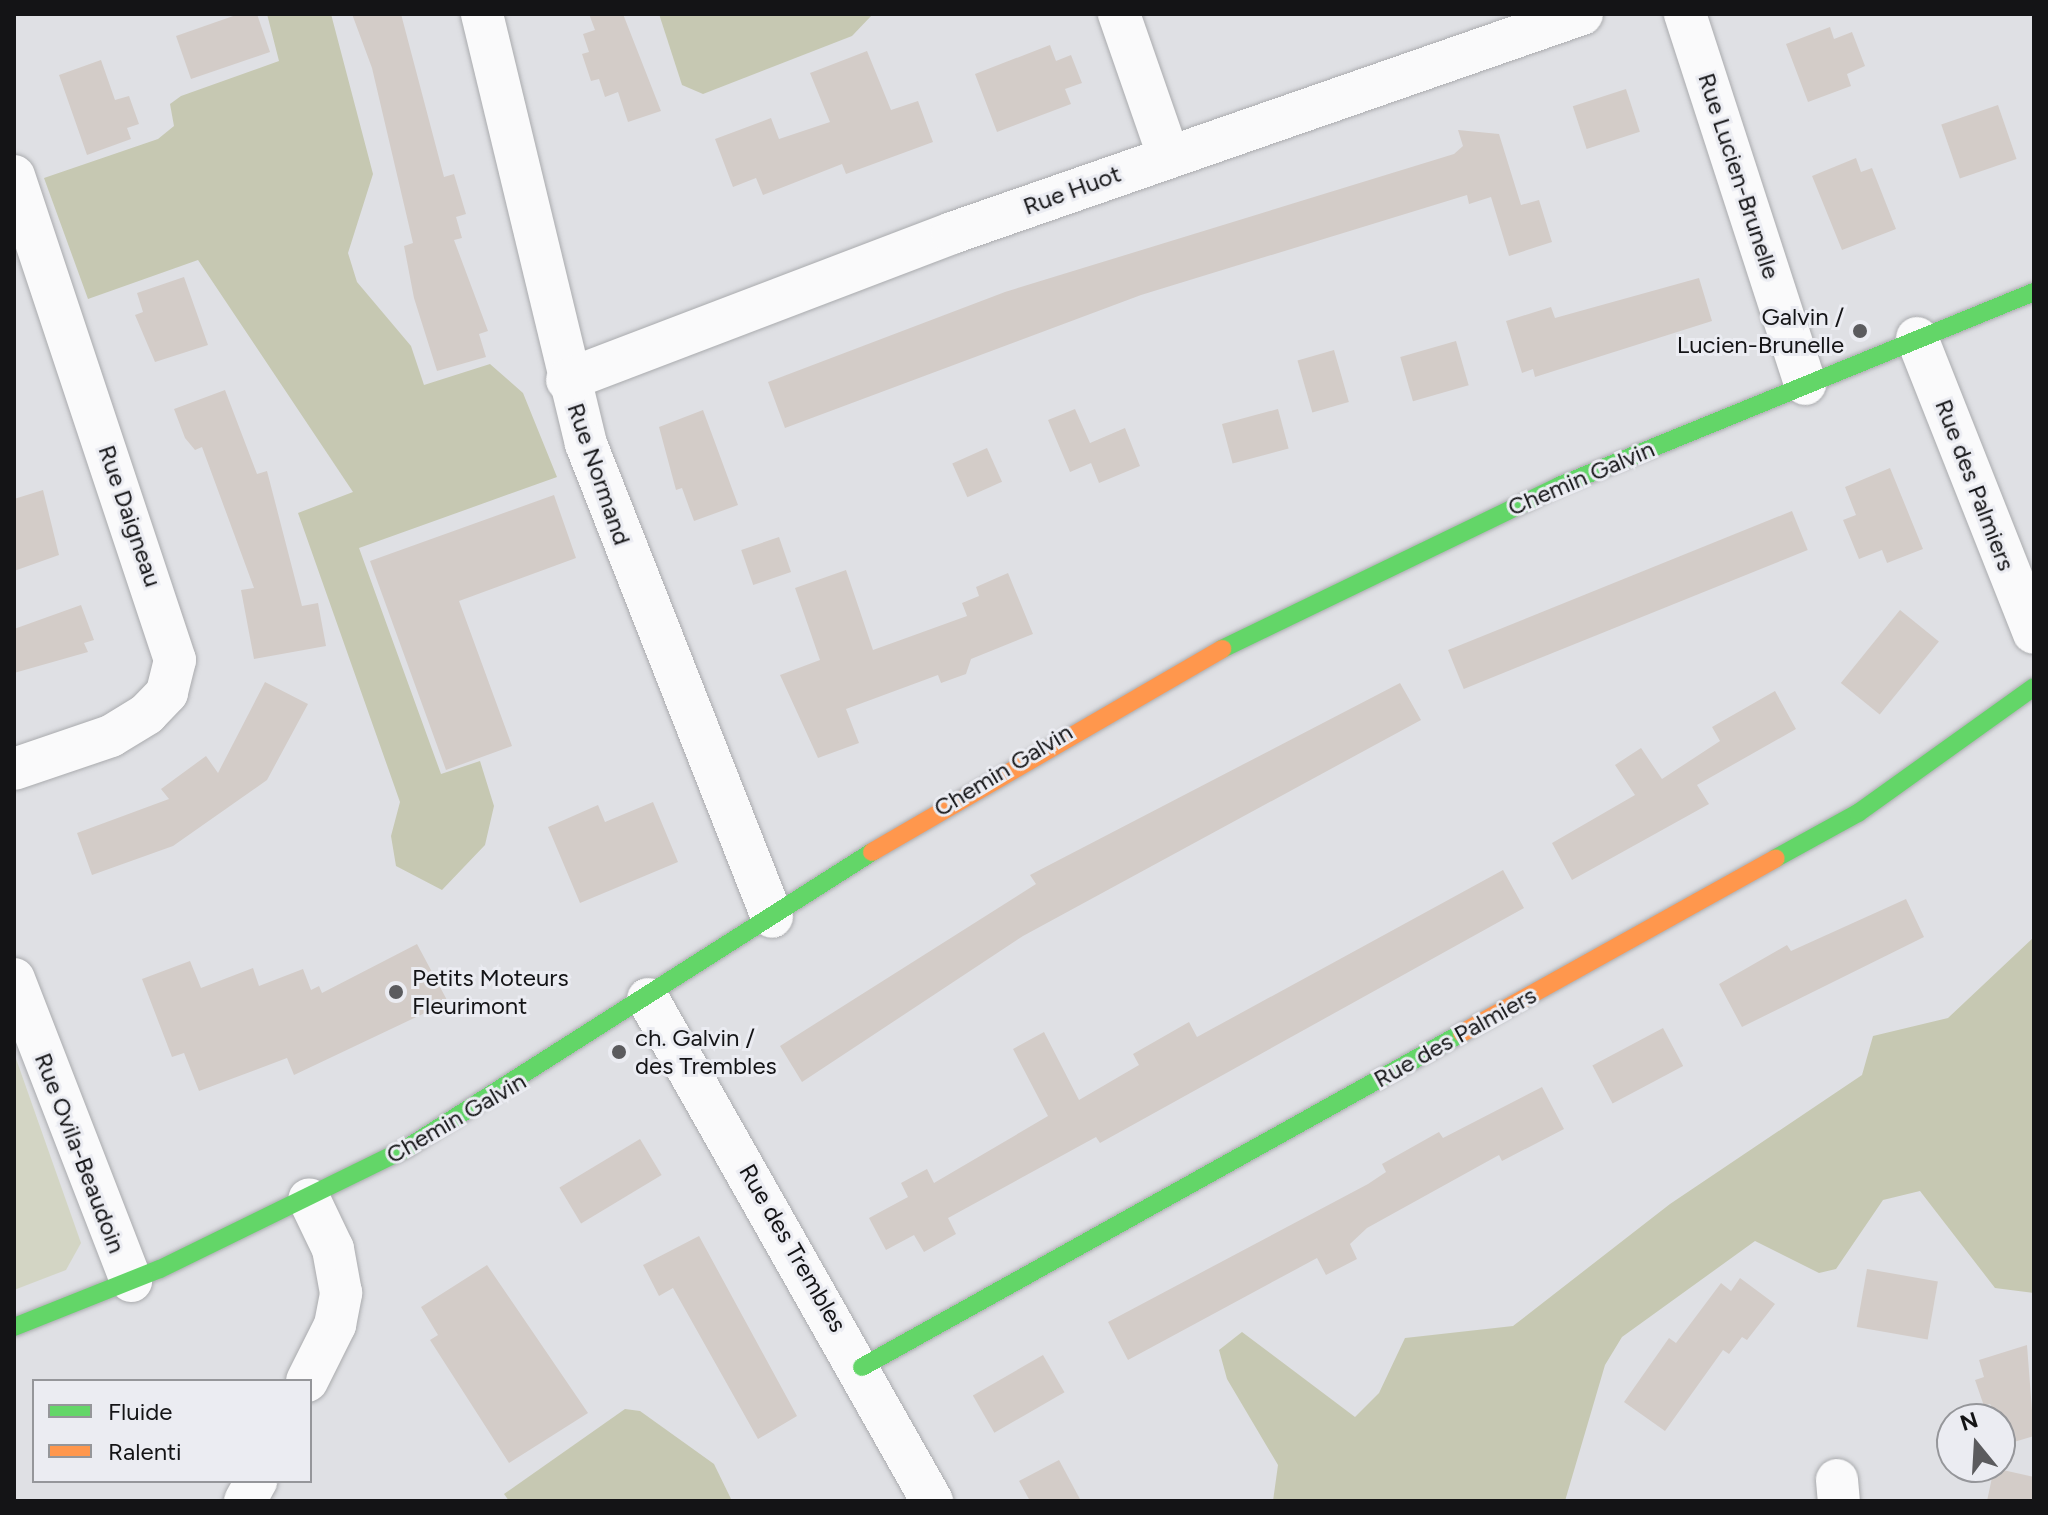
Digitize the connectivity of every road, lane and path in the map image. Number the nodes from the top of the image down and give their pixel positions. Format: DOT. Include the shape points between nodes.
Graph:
graph roads {
  1 [pos="482,14"];
  2 [pos="1119,14"];
  3 [pos="1582,14"];
  4 [pos="1685,14"];
  5 [pos="1168,155"];
  6 [pos="14,176"];
  7 [pos="2034,292"];
  8 [pos="1917,338"];
  9 [pos="567,380"];
  10 [pos="1805,384"];
  11 [pos="2034,633"];
  12 [pos="2034,687"];
  13 [pos="14,769"];
  14 [pos="772,917"];
  15 [pos="14,979"];
  16 [pos="648,999"];
  17 [pos="309,1199"];
  18 [pos="131,1281"];
  19 [pos="14,1327"];
  20 [pos="862,1367"];
  21 [pos="308,1379"];
  22 [pos="255,1483"];
  23 [pos="245,1501"];
  24 [pos="932,1501"];
  1 -- 9 [label="street, Rue Normand"];
  2 -- 5 [label="street"];
  3 -- 5 [label="street, Rue Huot"];
  4 -- 10 [label="street, Rue Lucien-Brunelle"];
  5 -- 9 [label="street, Rue Huot"];
  6 -- 13 [label="street, Rue Daigneau" via="175,660 167,693 147,714 111,736"];
  7 -- 8 [label="street, Chemin Galvin"];
  8 -- 10 [label="street, Chemin Galvin"];
  8 -- 11 [label="street, Rue des Palmiers"];
  9 -- 14 [label="street, Rue Normand" via="610,511"];
  10 -- 14 [label="street, Chemin Galvin" via="1559,486 1220,647 1046,743"];
  12 -- 20 [label="street, Rue des Palmiers" via="1858,813"];
  14 -- 16 [label="street, Chemin Galvin"];
  15 -- 18 [label="street, Rue Ovila-Beaudoin"];
  16 -- 17 [label="street, Chemin Galvin" via="497,1097"];
  16 -- 20 [label="street, Rue des Trembles"];
  17 -- 18 [label="street, Chemin Galvin"];
  17 -- 21 [label="street" via="333,1249 341,1293 335,1325"];
  18 -- 19 [label="street, Chemin Galvin"];
  20 -- 24 [label="street, Rue des Trembles"];
  22 -- 23 [label="street"];
}
